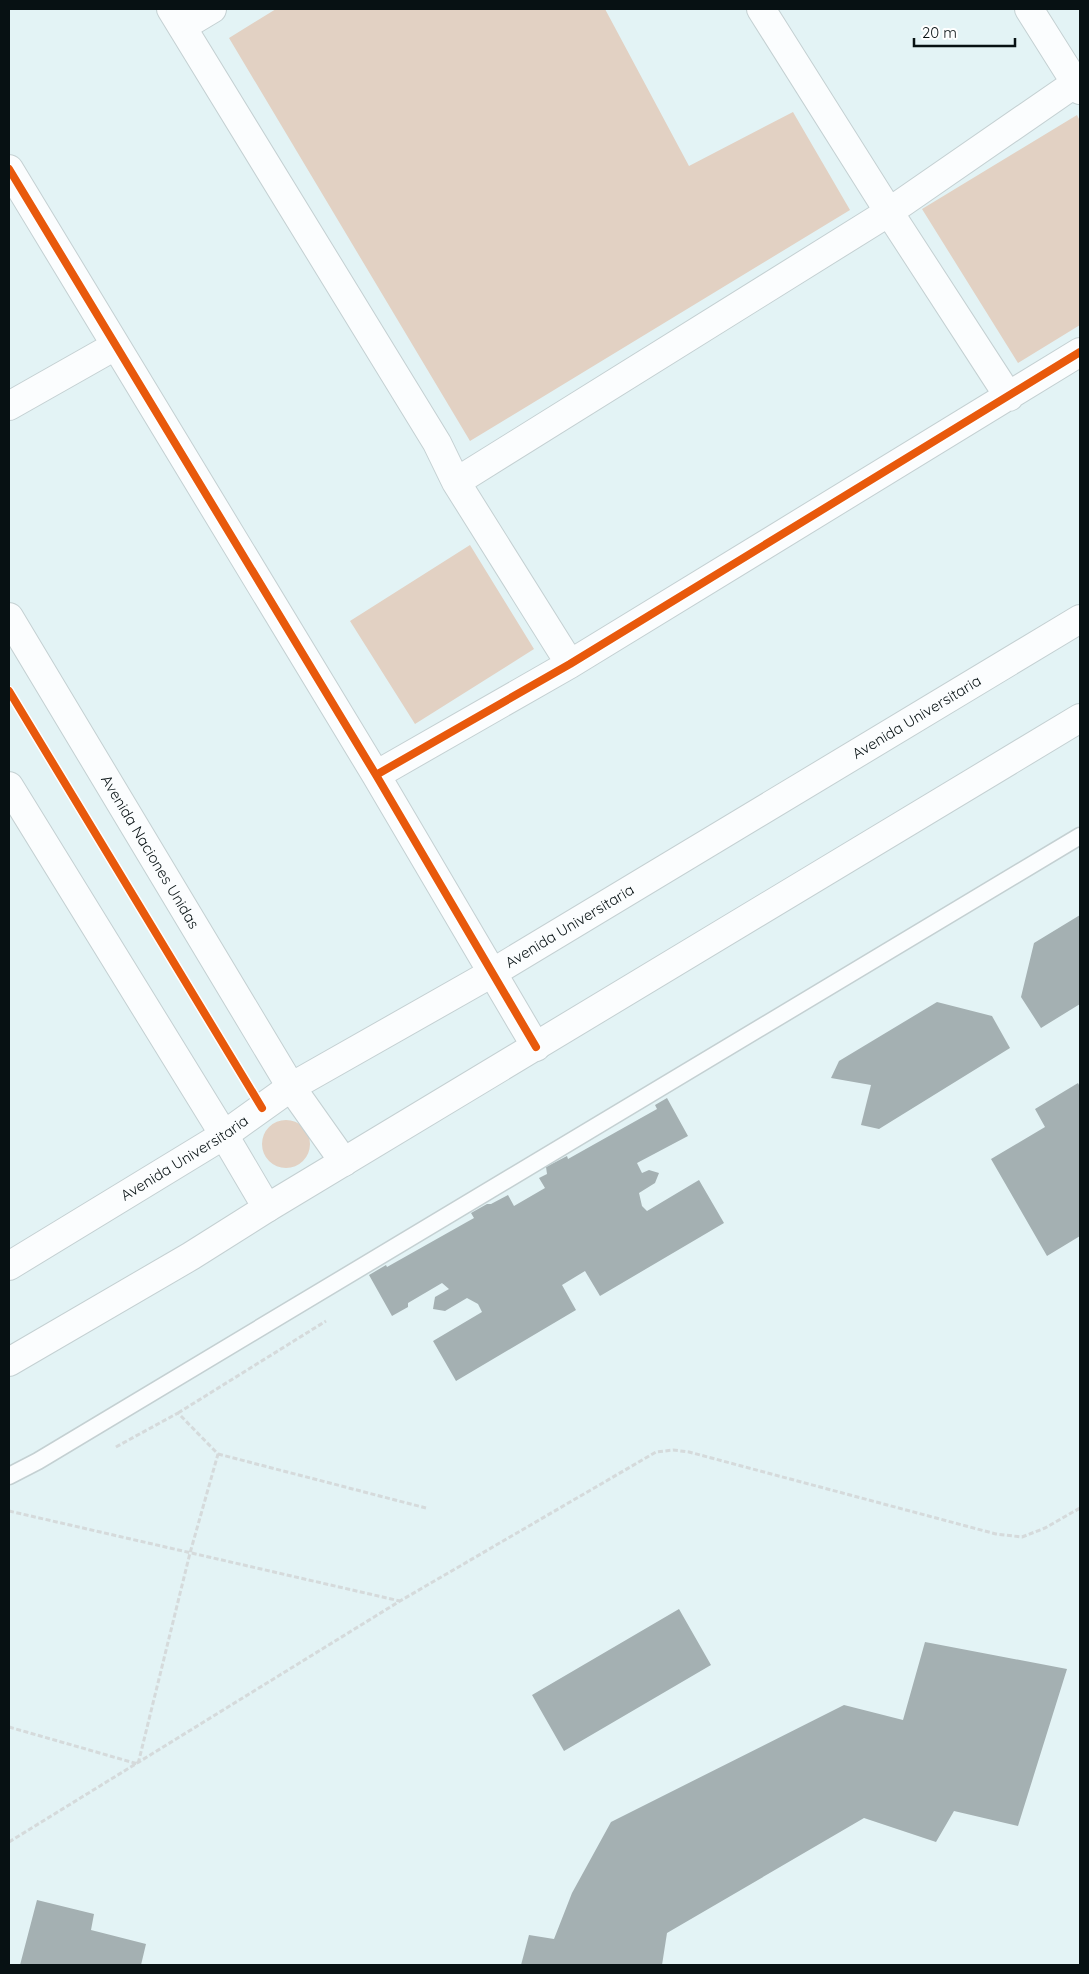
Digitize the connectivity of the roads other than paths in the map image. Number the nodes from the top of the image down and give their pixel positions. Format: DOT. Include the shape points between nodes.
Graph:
graph roads {
  1 [pos="212,9"];
  2 [pos="761,9"];
  3 [pos="1029,9"];
  4 [pos="177,18"];
  5 [pos="1079,85"];
  6 [pos="9,169"];
  7 [pos="889,212"];
  8 [pos="115,346"];
  9 [pos="1080,352"];
  10 [pos="1009,397"];
  11 [pos="9,406"];
  12 [pos="456,482"];
  13 [pos="9,616"];
  14 [pos="1080,619"];
  15 [pos="570,664"];
  16 [pos="1080,718"];
  17 [pos="376,775"];
  18 [pos="9,786"];
  19 [pos="1080,836"];
  20 [pos="492,973"];
  21 [pos="536,1047"];
  22 [pos="291,1087"];
  23 [pos="224,1135"];
  24 [pos="344,1162"];
  25 [pos="267,1208"];
  26 [pos="9,1266"];
  27 [pos="9,1362"];
  28 [pos="9,1476"];
  1 -- 4 [label="street"];
  2 -- 7 [label="street"];
  3 -- 5 [label="street"];
  4 -- 12 [label="street" via="438,443"];
  5 -- 7 [label="street"];
  6 -- 8 [label="street"];
  7 -- 10 [label="street"];
  7 -- 12 [label="street"];
  8 -- 11 [label="street"];
  8 -- 17 [label="street"];
  9 -- 10 [label="street"];
  10 -- 15 [label="street"];
  12 -- 15 [label="street"];
  13 -- 22 [label="street, Avenida Naciones Unidas"];
  14 -- 20 [label="street, Avenida Universitaria"];
  15 -- 17 [label="street"];
  16 -- 21 [label="street"];
  17 -- 20 [label="street"];
  18 -- 23 [label="street"];
  19 -- 28 [label="lane"];
  20 -- 21 [label="street"];
  20 -- 22 [label="street, Avenida Universitaria"];
  21 -- 24 [label="street"];
  22 -- 23 [label="street, Avenida Universitaria"];
  22 -- 24 [label="street, Avenida Naciones Unidas"];
  23 -- 25 [label="street"];
  23 -- 26 [label="street, Avenida Universitaria"];
  24 -- 25 [label="street"];
  25 -- 27 [label="street"];
}
